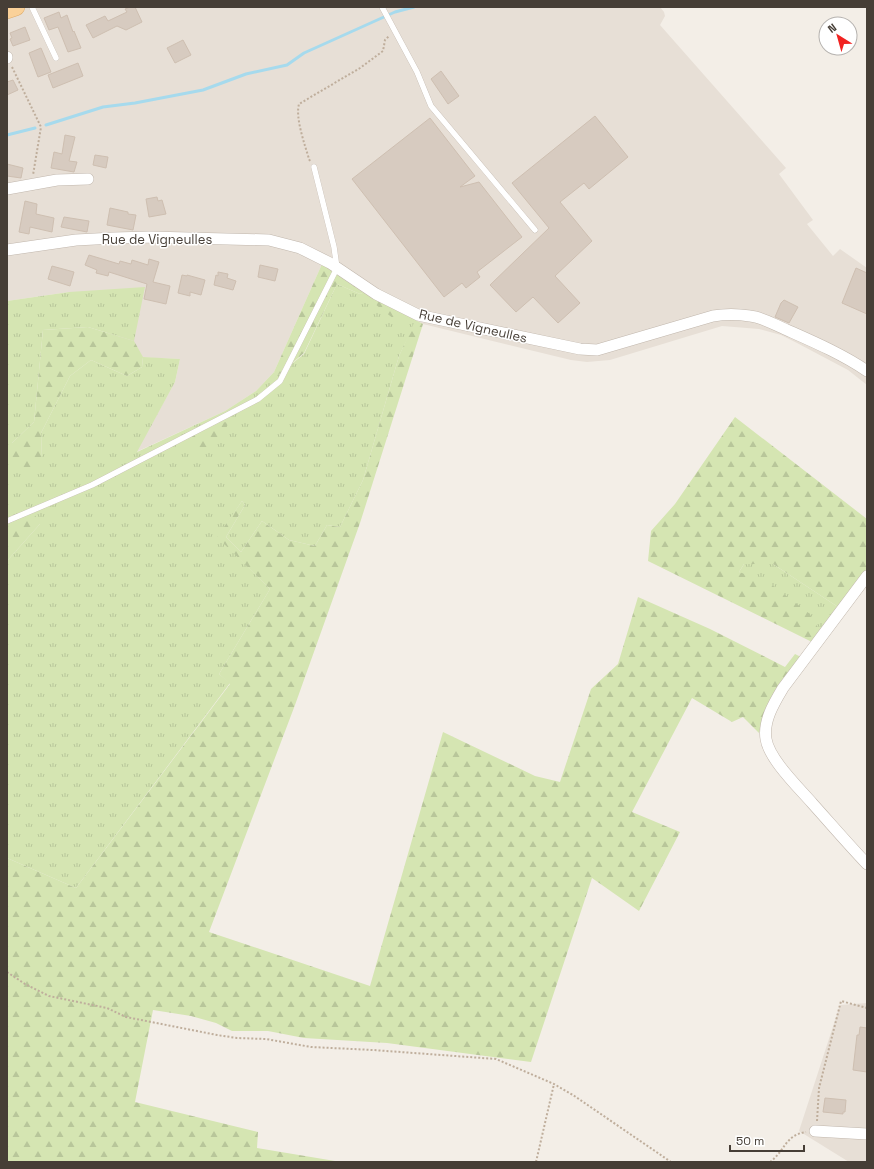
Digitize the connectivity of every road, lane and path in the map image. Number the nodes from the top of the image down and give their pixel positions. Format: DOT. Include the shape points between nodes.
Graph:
graph roads {
  1 [pos="16,7"];
  2 [pos="32,7"];
  3 [pos="382,7"];
  4 [pos="7,10"];
  5 [pos="394,28"];
  6 [pos="7,58"];
  7 [pos="56,58"];
  8 [pos="314,167"];
  9 [pos="88,179"];
  10 [pos="31,184"];
  11 [pos="7,190"];
  12 [pos="535,230"];
  13 [pos="7,250"];
  14 [pos="337,268"];
  15 [pos="867,371"];
  16 [pos="7,521"];
  17 [pos="867,576"];
  18 [pos="867,864"];
  19 [pos="7,972"];
  20 [pos="867,1008"];
  21 [pos="554,1084"];
  22 [pos="815,1131"];
  23 [pos="867,1134"];
  24 [pos="536,1162"];
  25 [pos="671,1162"];
  26 [pos="770,1162"];
  1 -- 4 [label="main road"];
  2 -- 7 [label="lane"];
  3 -- 5 [label="lane"];
  5 -- 8 [label="path" via="385,40 383,51 360,68 299,104 297,109 303,138"];
  5 -- 12 [label="lane" via="431,106"];
  6 -- 10 [label="path" via="41,127"];
  8 -- 14 [label="lane"];
  9 -- 10 [label="street"];
  10 -- 11 [label="street"];
  13 -- 14 [label="street, Rue de Vigneulles" via="76,240 150,237 263,240 300,248"];
  14 -- 15 [label="street, Rue de Vigneulles" via="376,294 418,315 580,349 596,350 713,316 751,316 809,340 853,361"];
  14 -- 16 [label="lane" via="280,381 258,399 92,485"];
  17 -- 18 [label="street" via="772,705 765,739 771,754 786,774"];
  19 -- 21 [label="path" via="49,996 107,1008 126,1017 217,1035 266,1039 311,1047 496,1059"];
  20 -- 22 [label="path" via="840,1000 819,1088"];
  21 -- 24 [label="path"];
  21 -- 25 [label="path"];
  22 -- 23 [label="street"];
  22 -- 26 [label="path" via="800,1133 788,1140 777,1157"];
}
